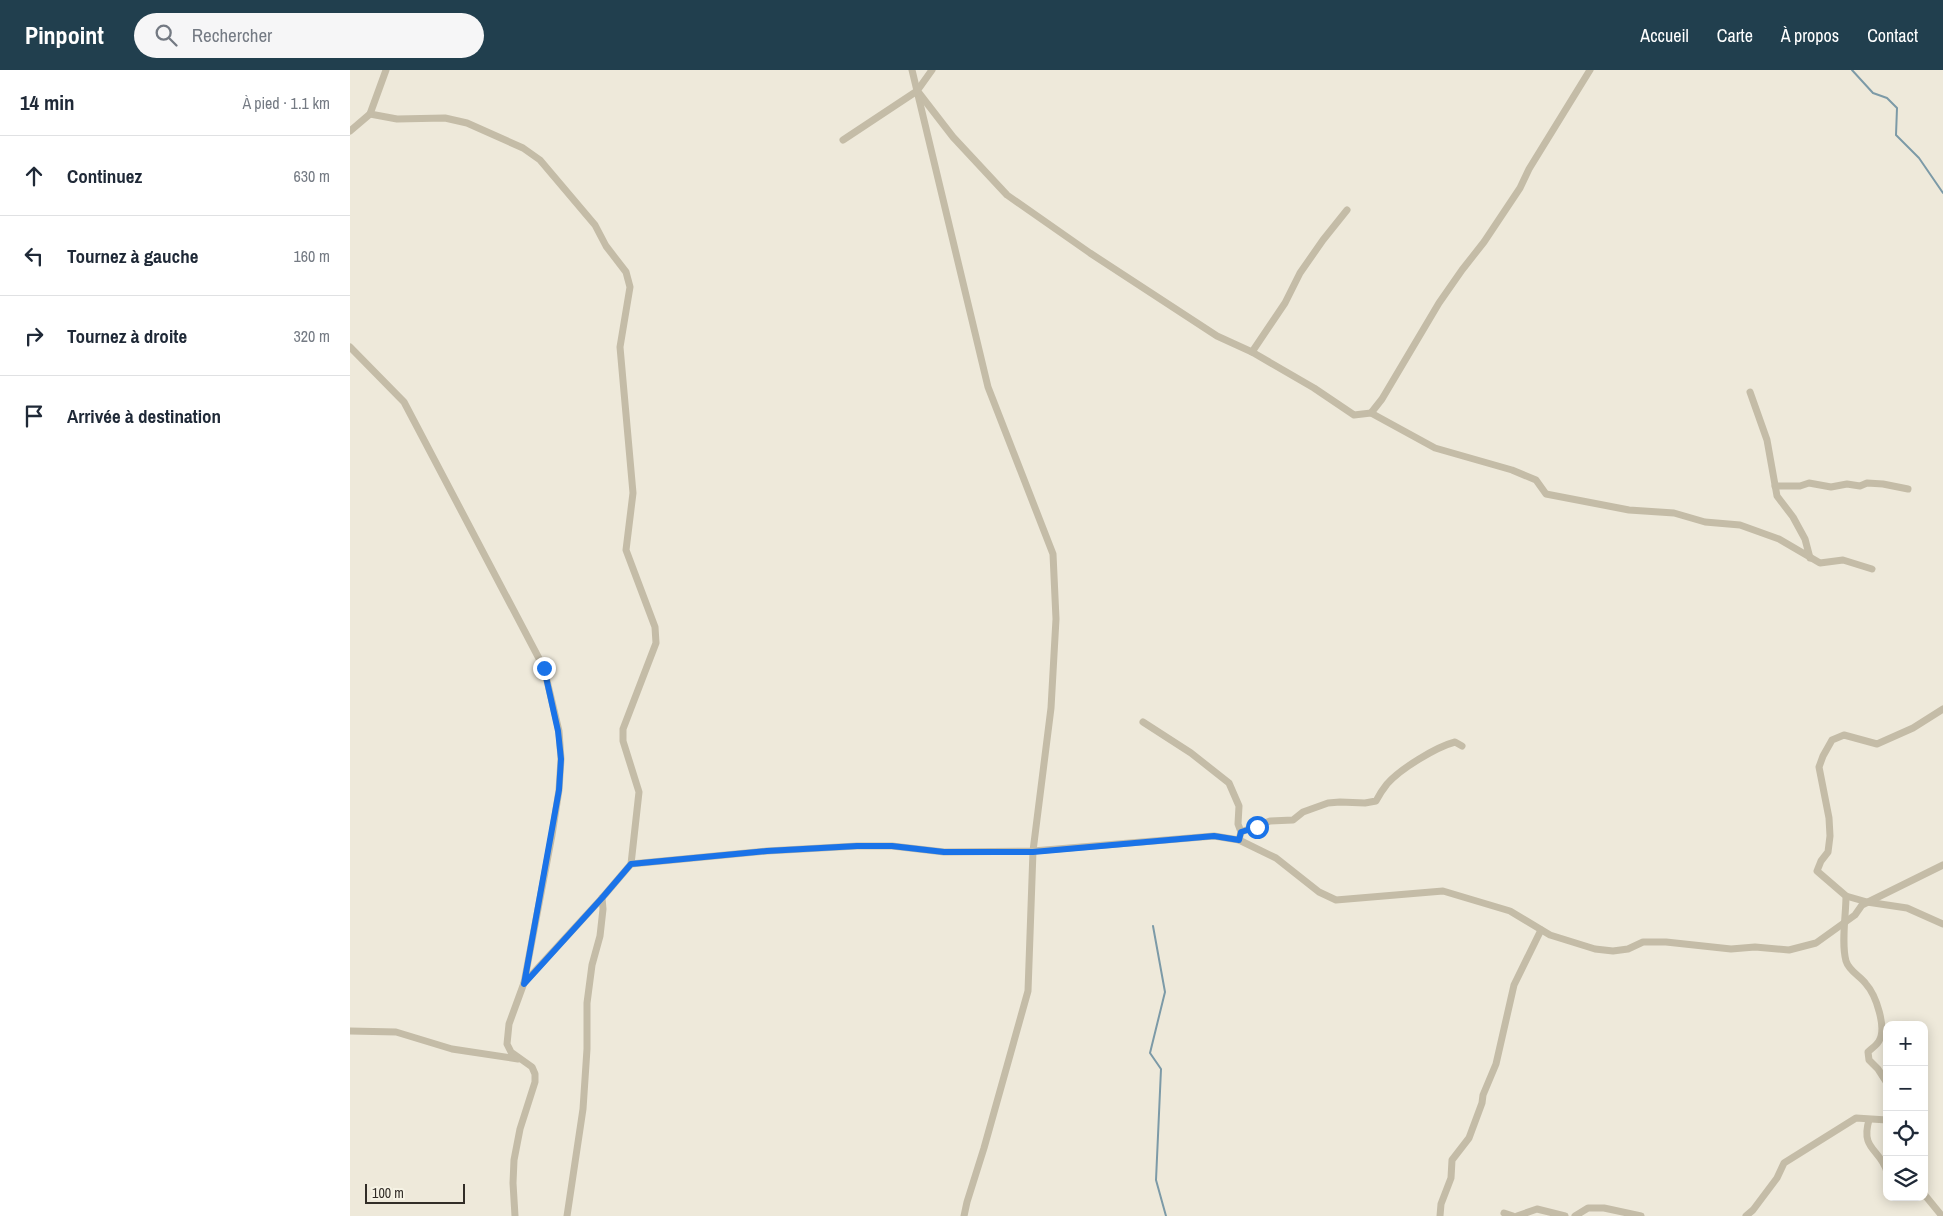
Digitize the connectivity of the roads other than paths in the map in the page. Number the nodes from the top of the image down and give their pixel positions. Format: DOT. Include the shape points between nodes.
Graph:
graph roads {
  1 [pos="386,70"];
  2 [pos="912,70"];
  3 [pos="932,70"];
  4 [pos="1590,70"];
  5 [pos="917,91"];
  6 [pos="370,114"];
  7 [pos="350,131"];
  8 [pos="843,140"];
  9 [pos="1347,210"];
  10 [pos="350,347"];
  11 [pos="1252,352"];
  12 [pos="1750,392"];
  13 [pos="1371,413"];
  14 [pos="1775,486"];
  15 [pos="1908,489"];
  16 [pos="1810,558"];
  17 [pos="1872,569"];
  18 [pos="1943,709"];
  19 [pos="1143,722"];
  20 [pos="1462,746"];
  21 [pos="1241,832"];
  22 [pos="1239,840"];
  23 [pos="1033,852"];
  24 [pos="631,864"];
  25 [pos="1943,865"];
  26 [pos="1846,896"];
  27 [pos="602,898"];
  28 [pos="1867,902"];
  29 [pos="1846,921"];
  30 [pos="1943,924"];
  31 [pos="1541,930"];
  32 [pos="524,984"];
  33 [pos="350,1031"];
  34 [pos="518,1059"];
  35 [pos="1883,1077"];
  36 [pos="1869,1120"];
  37 [pos="1883,1120"];
  38 [pos="1883,1163"];
  39 [pos="1928,1199"];
  40 [pos="1504,1213"];
  41 [pos="515,1216"];
  42 [pos="567,1216"];
  43 [pos="964,1216"];
  44 [pos="1440,1216"];
  45 [pos="1513,1216"];
  46 [pos="1517,1216"];
  47 [pos="1566,1216"];
  48 [pos="1575,1216"];
  49 [pos="1640,1216"];
  50 [pos="1746,1216"];
  51 [pos="1942,1216"];
  1 -- 6 [label="street"];
  2 -- 5 [label="street"];
  3 -- 5 [label="street"];
  4 -- 13 [label="street" via="1511,203 1439,303"];
  5 -- 8 [label="street"];
  5 -- 11 [label="street" via="1007,195 1177,311 1217,336"];
  5 -- 23 [label="street" via="988,388 1053,554 1056,619 1051,708"];
  6 -- 7 [label="street"];
  6 -- 24 [label="street" via="397,119 445,118 467,123 523,148 540,160 595,225 626,272 630,287 620,347 633,493 626,550 655,627 656,643 624,729 623,741 639,792"];
  9 -- 11 [label="street" via="1300,273 1285,303"];
  10 -- 32 [label="street" via="404,402 544,668 561,759 559,790"];
  11 -- 13 [label="street" via="1354,415"];
  12 -- 14 [label="street" via="1767,440"];
  13 -- 16 [label="street" via="1435,448 1536,480 1546,494 1740,526 1779,539"];
  14 -- 15 [label="street" via="1800,486 1809,482 1831,487 1867,483"];
  14 -- 16 [label="street" via="1777,496 1805,538"];
  16 -- 17 [label="street" via="1820,563 1843,560"];
  18 -- 26 [label="street" via="1913,728 1877,744 1844,735 1832,740 1823,756 1819,767 1830,836 1828,852 1817,871"];
  19 -- 21 [label="street" via="1229,783 1239,806"];
  20 -- 21 [label="street" via="1455,742 1448,744 1411,766 1388,783 1376,801 1328,803 1303,812 1293,820 1270,821"];
  21 -- 22 [label="street"];
  22 -- 23 [label="street" via="1214,836"];
  22 -- 31 [label="street" via="1276,858 1319,892 1336,900 1443,891 1510,911"];
  23 -- 24 [label="street" via="944,852 857,846"];
  23 -- 43 [label="street" via="1028,991"];
  24 -- 27 [label="street"];
  25 -- 28 [label="street"];
  26 -- 28 [label="street"];
  26 -- 29 [label="street"];
  27 -- 32 [label="street"];
  27 -- 42 [label="street" via="600,936 587,1003 583,1109"];
  28 -- 29 [label="street"];
  28 -- 30 [label="street" via="1907,908"];
  29 -- 31 [label="street" via="1816,944 1789,950 1643,942 1614,951 1585,946"];
  29 -- 35 [label="street" via="1846,960 1874,995 1883,1031 1879,1042 1868,1052 1869,1060"];
  31 -- 44 [label="street" via="1514,986 1496,1064 1469,1138 1452,1160 1451,1178"];
  32 -- 34 [label="street" via="509,1024 507,1044"];
  33 -- 34 [label="street" via="396,1032 452,1050"];
  34 -- 41 [label="street" via="532,1067 535,1082 514,1160"];
  36 -- 37 [label="street"];
  36 -- 38 [label="street" via="1865,1131 1869,1146"];
  36 -- 50 [label="street" via="1856,1118 1784,1163 1777,1178"];
  39 -- 51 [label="street"];
  40 -- 45 [label="street"];
  46 -- 47 [label="street" via="1537,1209"];
  48 -- 49 [label="street" via="1588,1208 1604,1208"];
}
